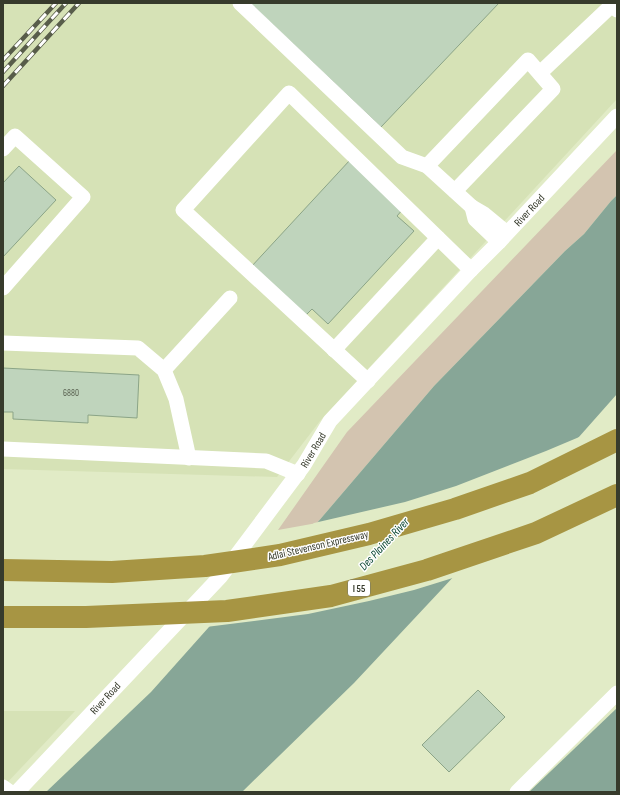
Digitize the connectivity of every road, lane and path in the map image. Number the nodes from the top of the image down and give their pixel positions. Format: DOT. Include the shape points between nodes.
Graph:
graph roads {
  1 [pos="240,3"];
  2 [pos="617,10"];
  3 [pos="540,73"];
  4 [pos="617,116"];
  5 [pos="3,149"];
  6 [pos="427,166"];
  7 [pos="455,191"];
  8 [pos="503,237"];
  9 [pos="438,238"];
  10 [pos="470,270"];
  11 [pos="3,288"];
  12 [pos="230,298"];
  13 [pos="3,343"];
  14 [pos="334,350"];
  15 [pos="164,370"];
  16 [pos="368,381"];
  17 [pos="617,440"];
  18 [pos="3,450"];
  19 [pos="189,458"];
  20 [pos="298,474"];
  21 [pos="617,495"];
  22 [pos="3,570"];
  23 [pos="3,617"];
  24 [pos="617,693"];
  25 [pos="3,787"];
  26 [pos="10,792"];
  27 [pos="17,792"];
  28 [pos="517,792"];
  1 -- 6 [label="street" via="402,158"];
  2 -- 3 [label="street" via="612,5"];
  3 -- 6 [label="street" via="528,60"];
  3 -- 7 [label="street" via="554,89"];
  4 -- 8 [label="street, River Road"];
  5 -- 11 [label="street" via="15,136 83,197"];
  6 -- 7 [label="street"];
  7 -- 8 [label="street" via="484,214"];
  8 -- 10 [label="street, River Road"];
  9 -- 10 [label="street"];
  9 -- 14 [label="street"];
  9 -- 14 [label="street" via="289,93 183,210"];
  10 -- 16 [label="street, River Road"];
  12 -- 15 [label="street"];
  13 -- 15 [label="street" via="138,348"];
  14 -- 16 [label="street"];
  15 -- 19 [label="street" via="176,399"];
  16 -- 20 [label="street, River Road" via="330,421"];
  17 -- 22 [label="highway, Adlai Stevenson Expressway" via="530,483 455,509 370,534 280,555 205,566 112,572"];
  18 -- 19 [label="street"];
  19 -- 20 [label="street" via="266,461"];
  20 -- 27 [label="street, River Road" via="220,576"];
  21 -- 23 [label="highway, I 55" via="536,533 427,570 332,596 228,611 86,617"];
  24 -- 28 [label="street"];
  25 -- 26 [label="street"];
}
